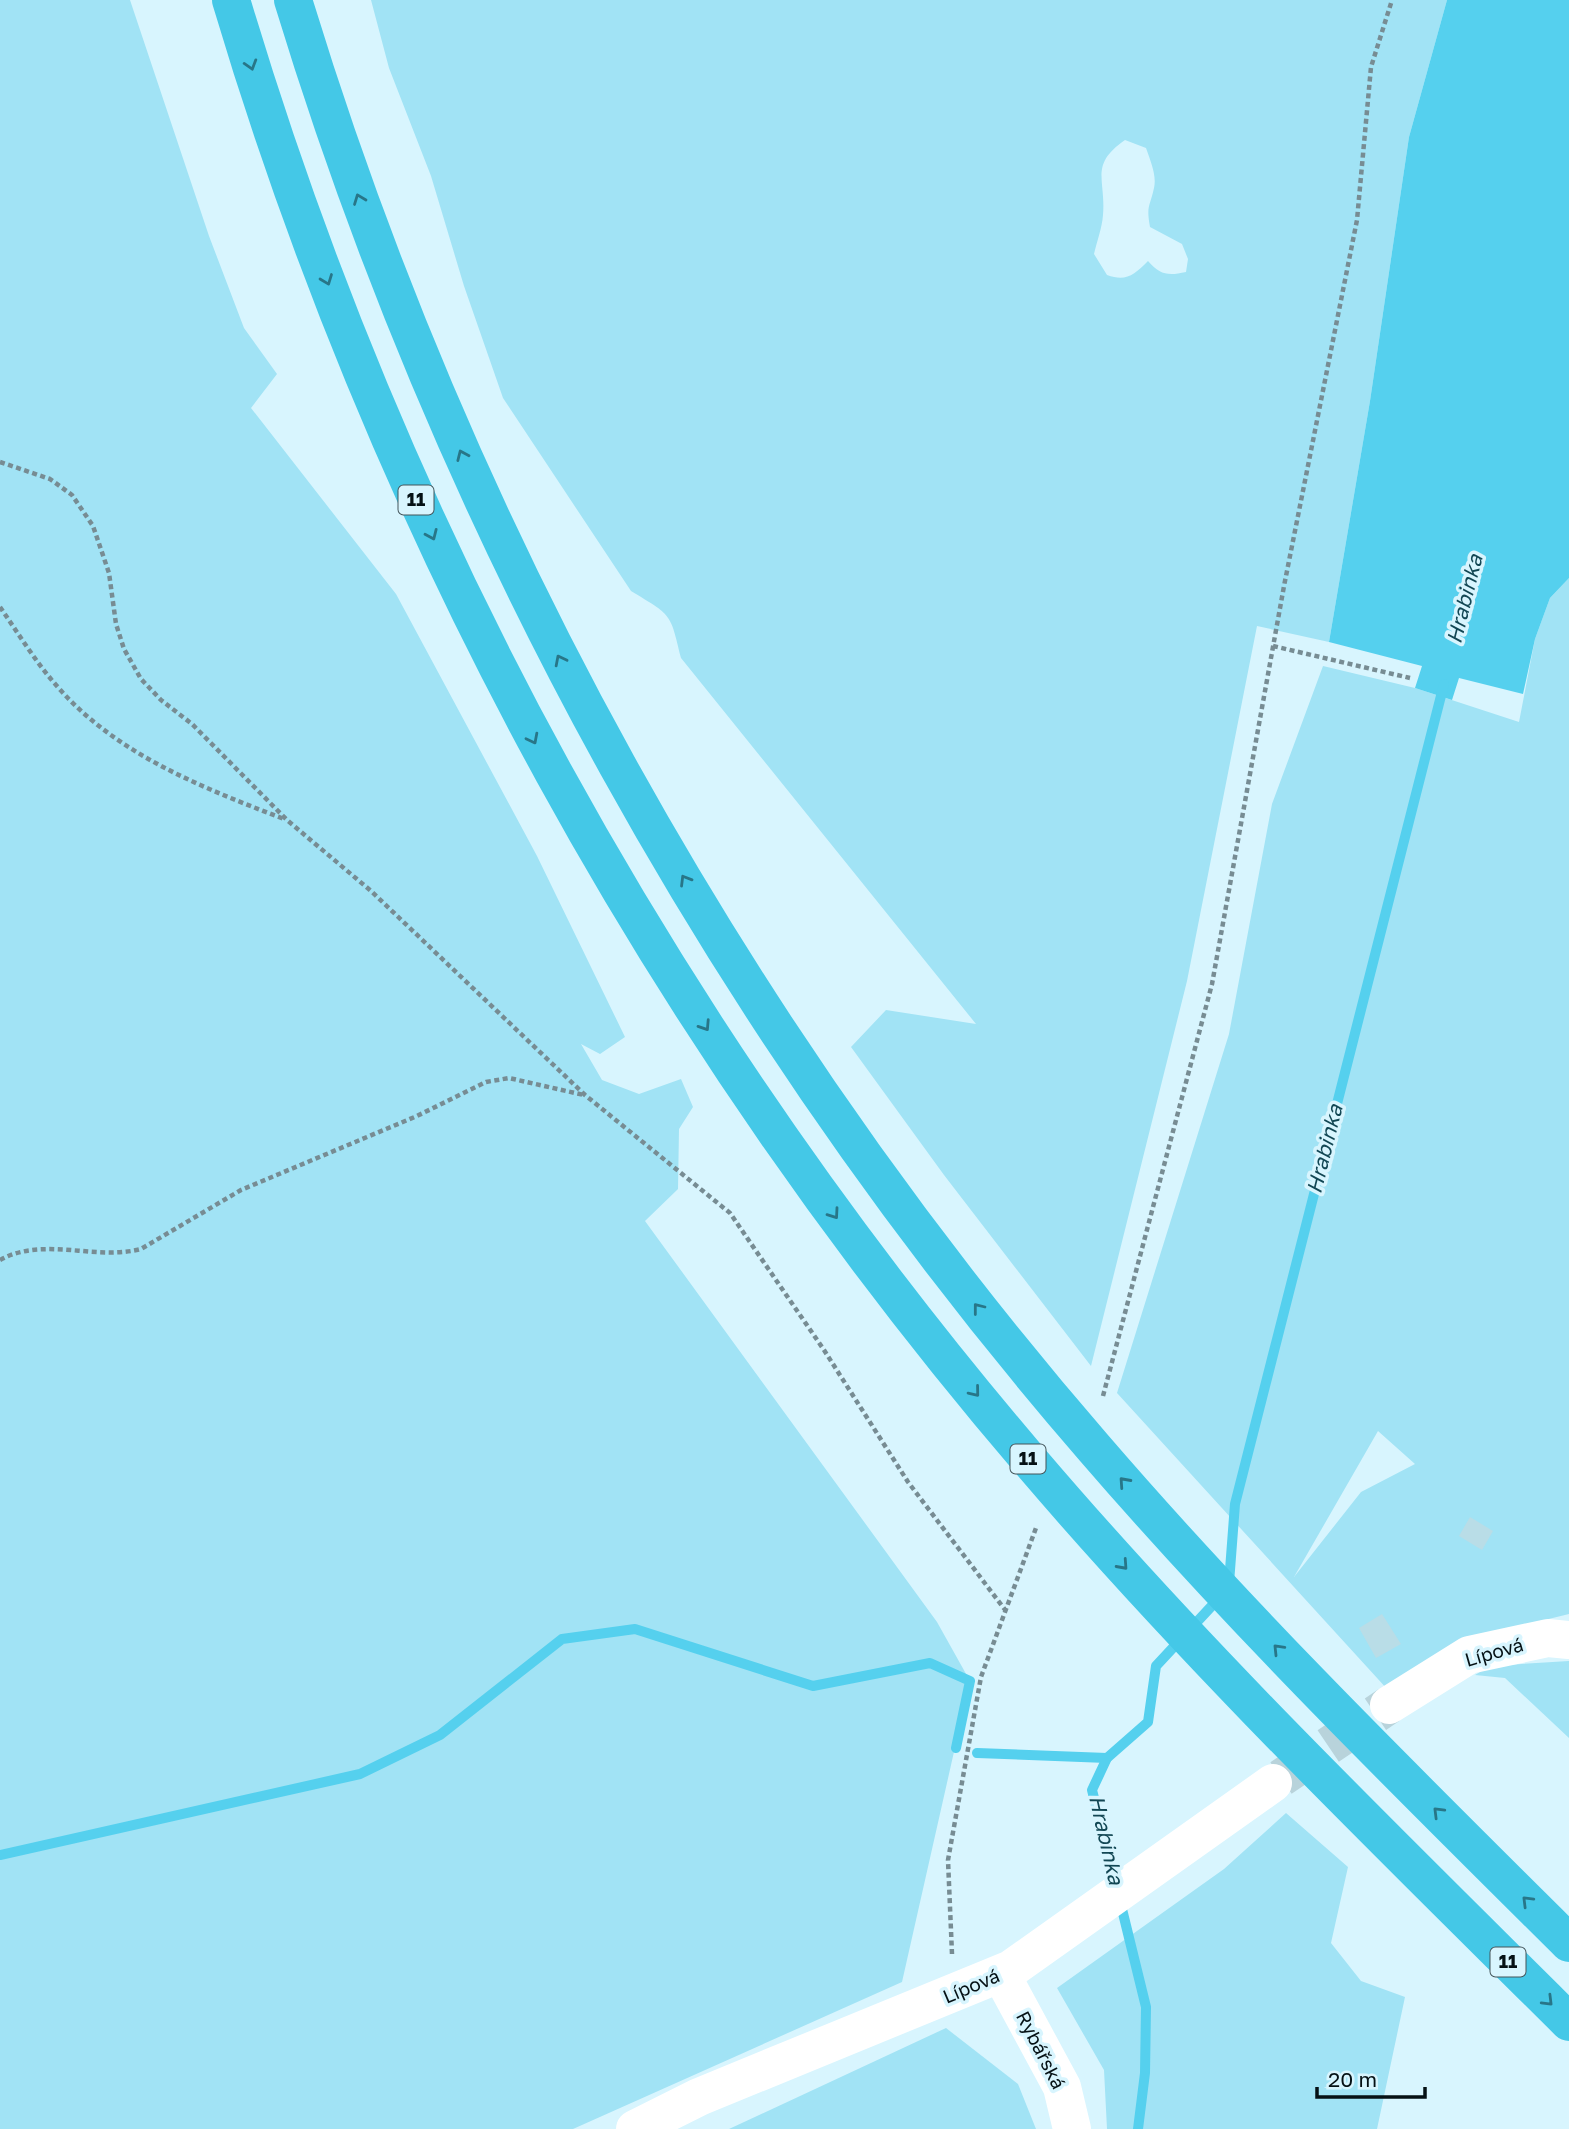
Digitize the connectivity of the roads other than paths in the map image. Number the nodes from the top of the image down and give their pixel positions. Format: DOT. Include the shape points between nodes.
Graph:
graph roads {
  1 [pos="232,0"];
  2 [pos="293,0"];
  3 [pos="1569,1640"];
  4 [pos="1389,1705"];
  5 [pos="1273,1783"];
  6 [pos="1569,1943"];
  7 [pos="1001,1974"];
  8 [pos="1569,2022"];
  9 [pos="635,2129"];
  10 [pos="1072,2129"];
  1 -- 8 [label="highway, 11, one-way" via="309,232 398,460 492,661 547,766 668,969 754,1101 857,1245 1029,1460 1205,1656"];
  6 -- 2 [label="highway, one-way" via="1250,1620 1094,1449 900,1206 808,1080 630,789 567,673 463,457 355,190"];
  3 -- 4 [label="street, Lípová" via="1548,1637 1469,1655"];
  5 -- 7 [label="street, Lípová"];
  7 -- 9 [label="street, Lípová" via="699,2097"];
  7 -- 10 [label="street, Rybářská" via="1062,2087"];
}
